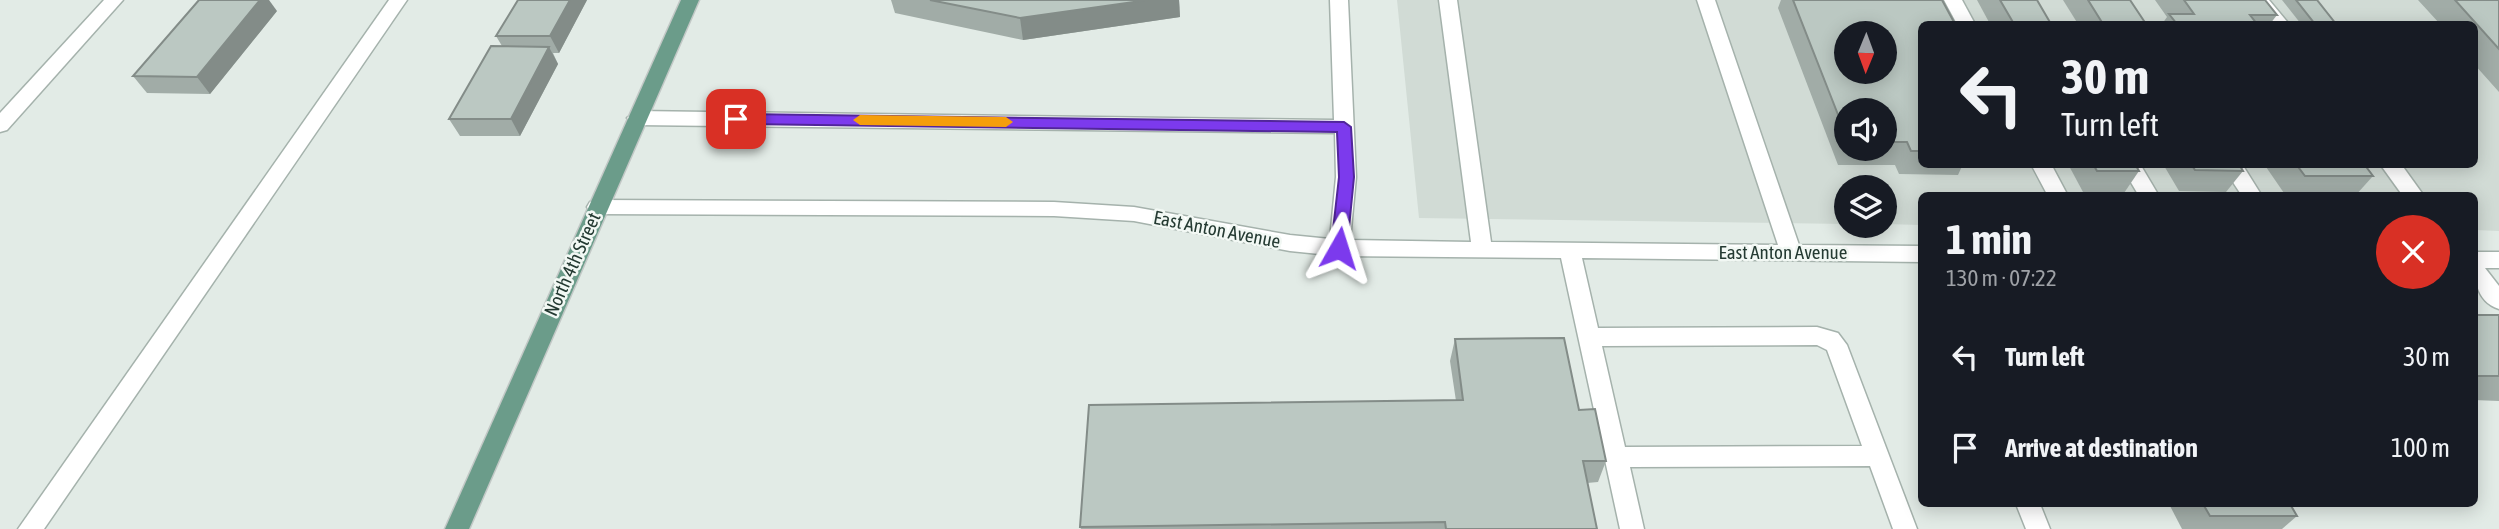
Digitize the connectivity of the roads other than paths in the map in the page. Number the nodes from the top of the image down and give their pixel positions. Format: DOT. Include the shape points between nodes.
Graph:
graph roads {
  1 [pos="114,0"];
  2 [pos="398,0"];
  3 [pos="690,0"];
  4 [pos="1339,0"];
  5 [pos="1448,0"];
  6 [pos="1706,0"];
  7 [pos="1953,0"];
  8 [pos="2260,0"];
  9 [pos="1964,21"];
  10 [pos="2278,21"];
  11 [pos="637,118"];
  12 [pos="0,125"];
  13 [pos="1344,127"];
  14 [pos="2043,168"];
  15 [pos="2132,168"];
  16 [pos="2234,168"];
  17 [pos="2393,168"];
  18 [pos="2056,192"];
  19 [pos="2147,192"];
  20 [pos="2249,192"];
  21 [pos="2411,192"];
  22 [pos="597,207"];
  23 [pos="1339,248"];
  24 [pos="1482,250"];
  25 [pos="1570,251"];
  26 [pos="1791,252"];
  27 [pos="1918,254"];
  28 [pos="2478,260"];
  29 [pos="2499,260"];
  30 [pos="2478,274"];
  31 [pos="2499,301"];
  32 [pos="1588,337"];
  33 [pos="1877,456"];
  34 [pos="1615,457"];
  35 [pos="2029,507"];
  36 [pos="30,529"];
  37 [pos="457,529"];
  38 [pos="1632,529"];
  39 [pos="1905,529"];
  40 [pos="2038,529"];
  1 -- 12 [label="street"];
  2 -- 36 [label="street"];
  3 -- 11 [label="main road, North 4th Street"];
  4 -- 13 [label="street"];
  5 -- 24 [label="street"];
  6 -- 26 [label="street"];
  7 -- 9 [label="street"];
  8 -- 10 [label="street"];
  11 -- 13 [label="street"];
  11 -- 22 [label="main road, North 4th Street"];
  13 -- 23 [label="street" via="1346,177"];
  14 -- 18 [label="street"];
  15 -- 19 [label="street"];
  16 -- 20 [label="street"];
  17 -- 21 [label="street"];
  22 -- 23 [label="street, East Anton Avenue" via="1054,209 1134,214"];
  22 -- 37 [label="main road, North 4th Street"];
  23 -- 24 [label="street, East Anton Avenue"];
  24 -- 25 [label="street, East Anton Avenue"];
  25 -- 26 [label="street, East Anton Avenue"];
  25 -- 32 [label="street"];
  26 -- 27 [label="street, East Anton Avenue"];
  28 -- 29 [label="street"];
  30 -- 31 [label="street"];
  32 -- 33 [label="street" via="1830,339"];
  32 -- 34 [label="street"];
  33 -- 34 [label="street"];
  33 -- 39 [label="street"];
  34 -- 38 [label="street"];
  35 -- 40 [label="street"];
}
